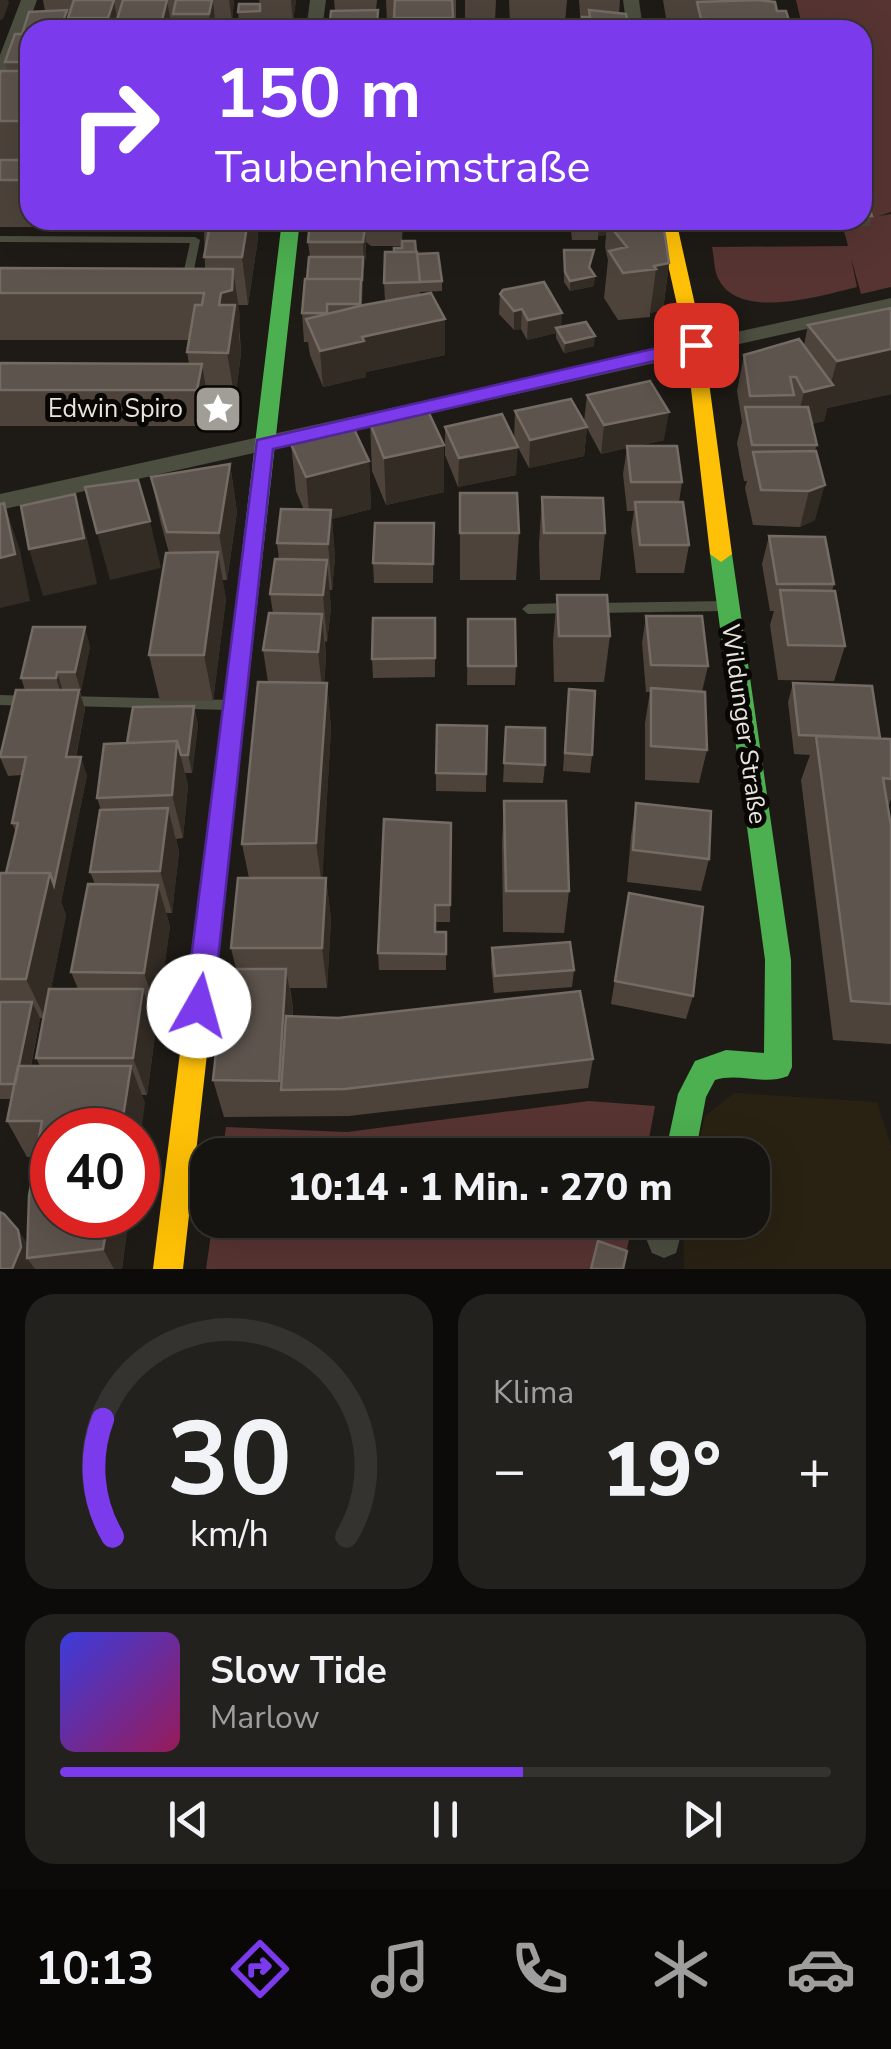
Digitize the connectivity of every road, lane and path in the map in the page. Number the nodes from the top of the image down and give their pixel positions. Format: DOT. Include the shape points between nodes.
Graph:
graph roads {
  1 [pos="15,34"];
  2 [pos="0,77"];
  3 [pos="290,230"];
  4 [pos="669,230"];
  5 [pos="0,239"];
  6 [pos="182,304"];
  7 [pos="891,304"];
  8 [pos="696,345"];
  9 [pos="264,445"];
  10 [pos="0,502"];
  11 [pos="727,606"];
  12 [pos="528,608"];
  13 [pos="0,700"];
  14 [pos="39,701"];
  15 [pos="58,701"];
  16 [pos="234,705"];
  17 [pos="683,1138"];
  18 [pos="168,1269"];
  1 -- 2 [label="street"];
  3 -- 9 [label="street"];
  4 -- 8 [label="street, Wildunger Straße"];
  5 -- 6 [label="lane" via="195,240"];
  7 -- 8 [label="street"];
  8 -- 9 [label="street"];
  8 -- 11 [label="street, Wildunger Straße"];
  9 -- 10 [label="street"];
  9 -- 16 [label="street"];
  11 -- 12 [label="lane"];
  11 -- 17 [label="street, Wildunger Straße" via="778,960 778,1067 726,1063 705,1070 692,1094"];
  13 -- 14 [label="lane"];
  15 -- 16 [label="lane"];
  16 -- 18 [label="street"];
}
